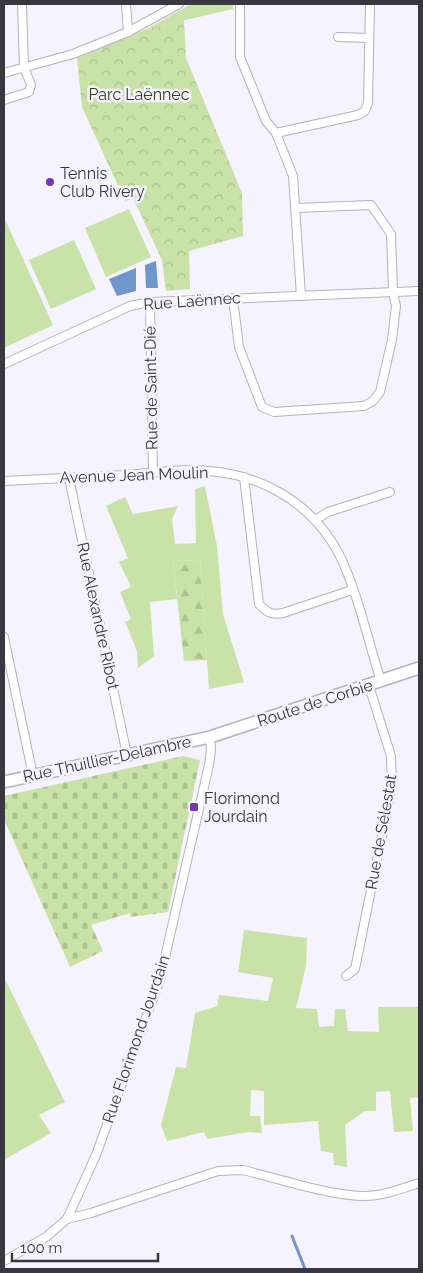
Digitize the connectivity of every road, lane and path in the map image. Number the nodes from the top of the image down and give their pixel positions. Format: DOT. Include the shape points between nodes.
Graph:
graph roads {
  1 [pos="22,4"];
  2 [pos="126,4"];
  3 [pos="179,4"];
  4 [pos="240,4"];
  5 [pos="370,4"];
  6 [pos="128,32"];
  7 [pos="338,38"];
  8 [pos="369,38"];
  9 [pos="24,67"];
  10 [pos="4,74"];
  11 [pos="4,100"];
  12 [pos="276,133"];
  13 [pos="296,208"];
  14 [pos="419,291"];
  15 [pos="392,292"];
  16 [pos="301,296"];
  17 [pos="234,298"];
  18 [pos="150,302"];
  19 [pos="4,364"];
  20 [pos="153,473"];
  21 [pos="244,477"];
  22 [pos="70,478"];
  23 [pos="4,481"];
  24 [pos="390,492"];
  25 [pos="315,520"];
  26 [pos="352,590"];
  27 [pos="4,637"];
  28 [pos="419,668"];
  29 [pos="381,682"];
  30 [pos="369,686"];
  31 [pos="210,737"];
  32 [pos="126,755"];
  33 [pos="33,776"];
  34 [pos="4,782"];
  35 [pos="346,976"];
  36 [pos="419,1183"];
  37 [pos="66,1219"];
  38 [pos="4,1261"];
  1 -- 9 [label="street"];
  2 -- 6 [label="street"];
  3 -- 6 [label="street"];
  4 -- 12 [label="street" via="240,57 266,121"];
  5 -- 8 [label="street"];
  6 -- 9 [label="street" via="73,54"];
  7 -- 8 [label="street"];
  8 -- 12 [label="street" via="368,103 365,111 358,116"];
  9 -- 10 [label="street"];
  9 -- 11 [label="street" via="31,86 29,92"];
  12 -- 13 [label="street" via="293,176"];
  13 -- 15 [label="street" via="372,205 391,234"];
  13 -- 16 [label="street"];
  14 -- 15 [label="street, Rue Laënnec"];
  15 -- 16 [label="street, Rue Laënnec"];
  15 -- 17 [label="street" via="396,306 392,340 380,392 373,401 364,406 274,412 262,407 239,347"];
  16 -- 17 [label="street, Rue Laënnec"];
  17 -- 18 [label="street, Rue Laënnec"];
  18 -- 19 [label="street, Rue Laënnec" via="130,306"];
  18 -- 20 [label="street, Rue de Saint-Dié"];
  20 -- 21 [label="street, Avenue Jean Moulin" via="208,470"];
  20 -- 22 [label="street, Avenue Jean Moulin"];
  21 -- 25 [label="street, Avenue Jean Moulin" via="284,493"];
  21 -- 26 [label="street" via="259,604 274,614 283,613"];
  22 -- 23 [label="street, Avenue Jean Moulin"];
  22 -- 32 [label="street, Rue Alexandre Ribot"];
  24 -- 25 [label="street" via="328,512"];
  25 -- 26 [label="street, Avenue Jean Moulin" via="332,542"];
  26 -- 29 [label="street, Avenue Jean Moulin"];
  27 -- 33 [label="street"];
  28 -- 29 [label="main road, Route de Corbie"];
  29 -- 30 [label="main road, Route de Corbie"];
  30 -- 31 [label="main road, Route de Corbie"];
  30 -- 35 [label="street, Rue de Sélestat" via="390,756 392,786 355,969"];
  31 -- 32 [label="main road, Rue Thuillier-Delambre"];
  31 -- 37 [label="street, Rue Florimond Jourdain" via="209,765 160,979 96,1155"];
  32 -- 33 [label="main road, Rue Thuillier-Delambre"];
  33 -- 34 [label="main road, Rue Thuillier-Delambre"];
  36 -- 37 [label="street" via="389,1193 364,1196 232,1170 209,1174"];
  37 -- 38 [label="street" via="46,1237"];
}
